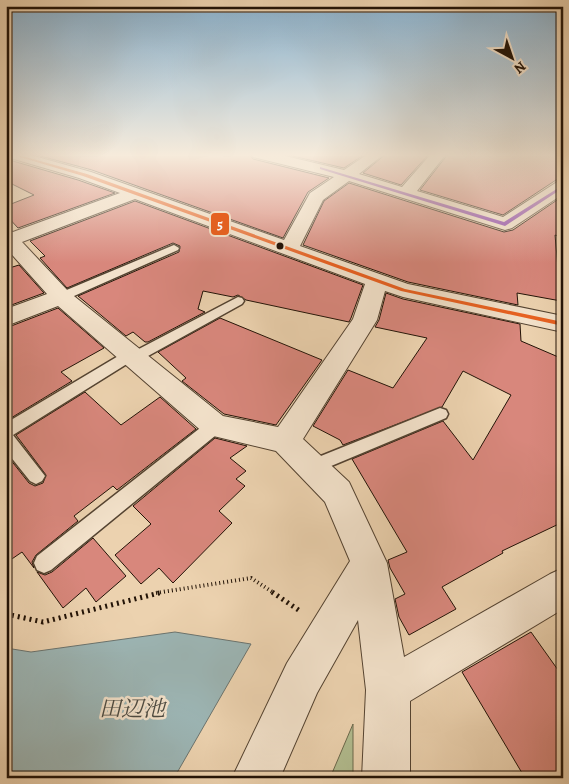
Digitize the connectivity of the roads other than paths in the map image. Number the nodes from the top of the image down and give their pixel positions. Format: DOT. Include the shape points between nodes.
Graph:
graph roads {
  1 [pos="129,191"];
  2 [pos="326,191"];
  3 [pos="398,191"];
  4 [pos="408,191"];
  5 [pos="556,191"];
  6 [pos="136,193"];
  7 [pos="406,193"];
  8 [pos="10,244"];
  9 [pos="174,248"];
  10 [pos="289,249"];
  11 [pos="377,281"];
  12 [pos="61,297"];
  13 [pos="238,301"];
  14 [pos="6,318"];
  15 [pos="563,324"];
  16 [pos="132,357"];
  17 [pos="440,414"];
  18 [pos="214,426"];
  19 [pos="6,430"];
  20 [pos="6,438"];
  21 [pos="285,441"];
  22 [pos="312,467"];
  23 [pos="36,476"];
  24 [pos="44,563"];
  25 [pos="369,563"];
  26 [pos="561,592"];
  27 [pos="388,690"];
  28 [pos="256,778"];
  29 [pos="386,778"];
  1 -- 6 [label="street"];
  2 -- 10 [label="street" via="316,197"];
  3 -- 7 [label="street"];
  4 -- 7 [label="street"];
  5 -- 7 [label="street" via="505,224"];
  6 -- 8 [label="street"];
  6 -- 10 [label="street"];
  8 -- 12 [label="street"];
  9 -- 12 [label="lane"];
  10 -- 11 [label="street"];
  11 -- 15 [label="street" via="403,290"];
  11 -- 21 [label="street" via="366,320"];
  12 -- 14 [label="street"];
  12 -- 16 [label="street"];
  13 -- 16 [label="lane"];
  16 -- 18 [label="street"];
  16 -- 19 [label="lane"];
  17 -- 22 [label="lane"];
  18 -- 21 [label="street"];
  18 -- 24 [label="lane"];
  20 -- 23 [label="lane"];
  21 -- 22 [label="street"];
  22 -- 25 [label="street" via="337,492"];
  25 -- 27 [label="street"];
  25 -- 28 [label="street" via="302,678"];
  26 -- 27 [label="street"];
  27 -- 29 [label="street"];
}
